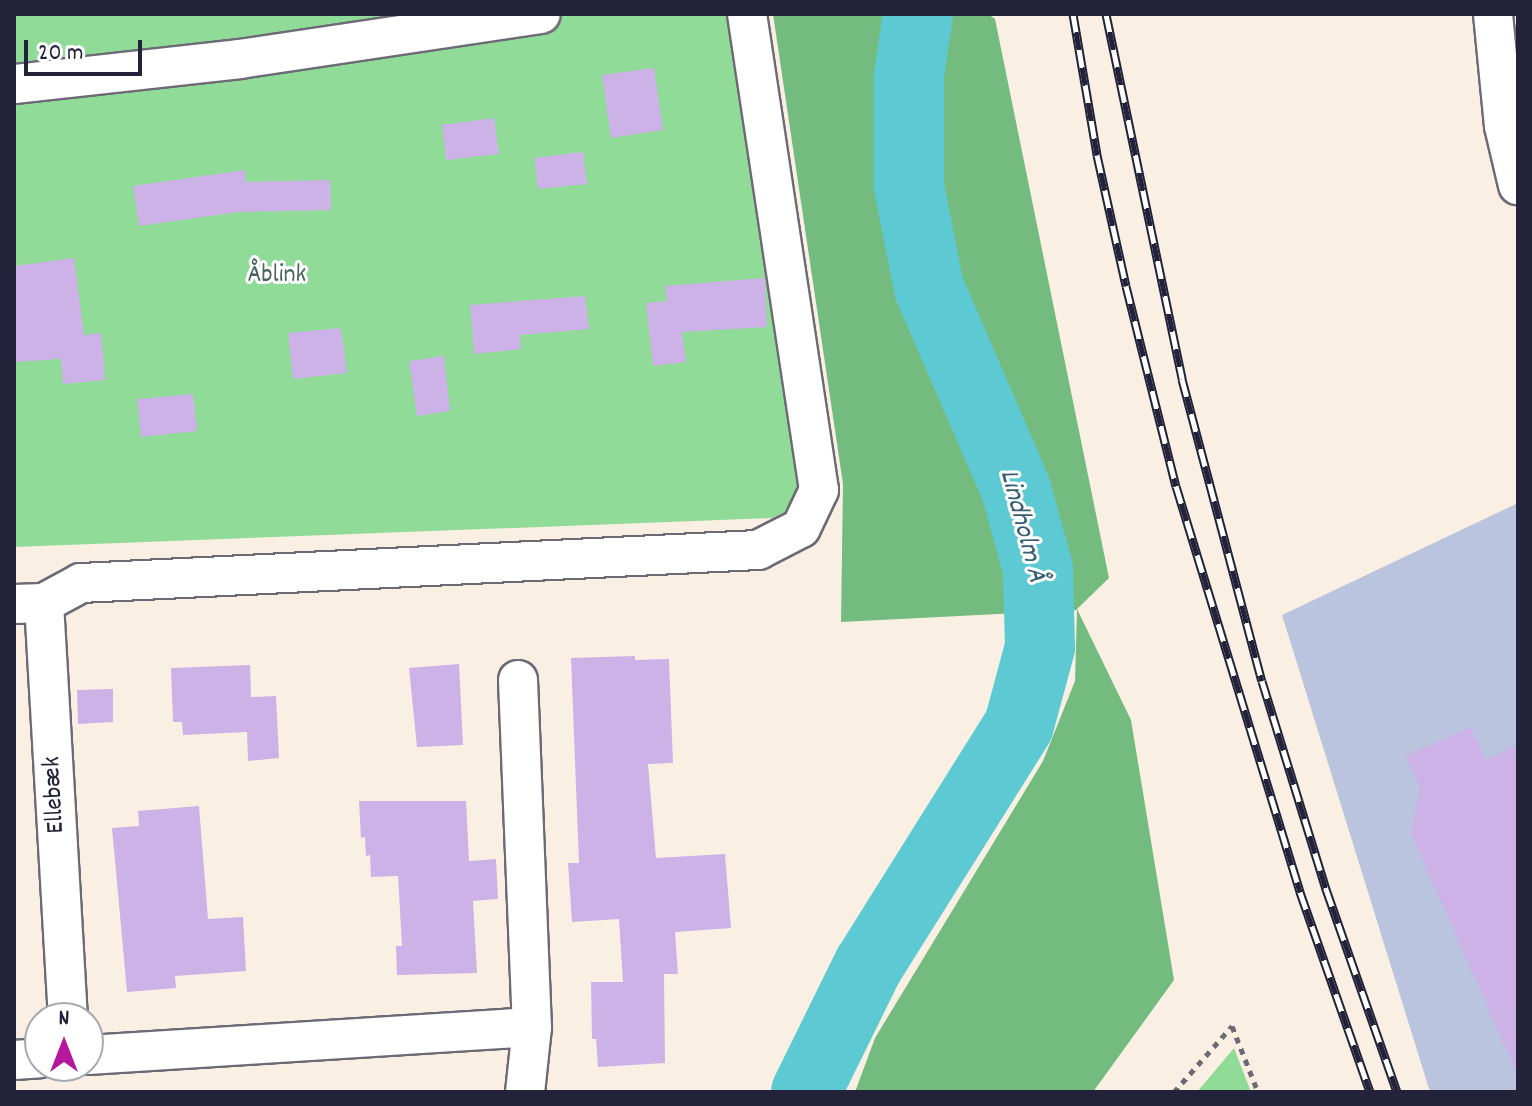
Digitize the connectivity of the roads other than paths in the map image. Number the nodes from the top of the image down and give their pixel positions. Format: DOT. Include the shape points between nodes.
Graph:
graph roads {
  1 [pos="541,14"];
  2 [pos="747,14"];
  3 [pos="1493,14"];
  4 [pos="14,84"];
  5 [pos="1518,185"];
  6 [pos="29,603"];
  7 [pos="518,680"];
  8 [pos="66,1002"];
  9 [pos="532,1027"];
  10 [pos="104,1054"];
  11 [pos="525,1092"];
  1 -- 4 [label="street" via="240,59"];
  2 -- 6 [label="street" via="819,490 801,528 758,550 81,583"];
  3 -- 5 [label="street" via="1504,126"];
  6 -- 8 [label="street, Ellebæk"];
  7 -- 9 [label="street"];
  9 -- 10 [label="street"];
  9 -- 11 [label="street"];
}
